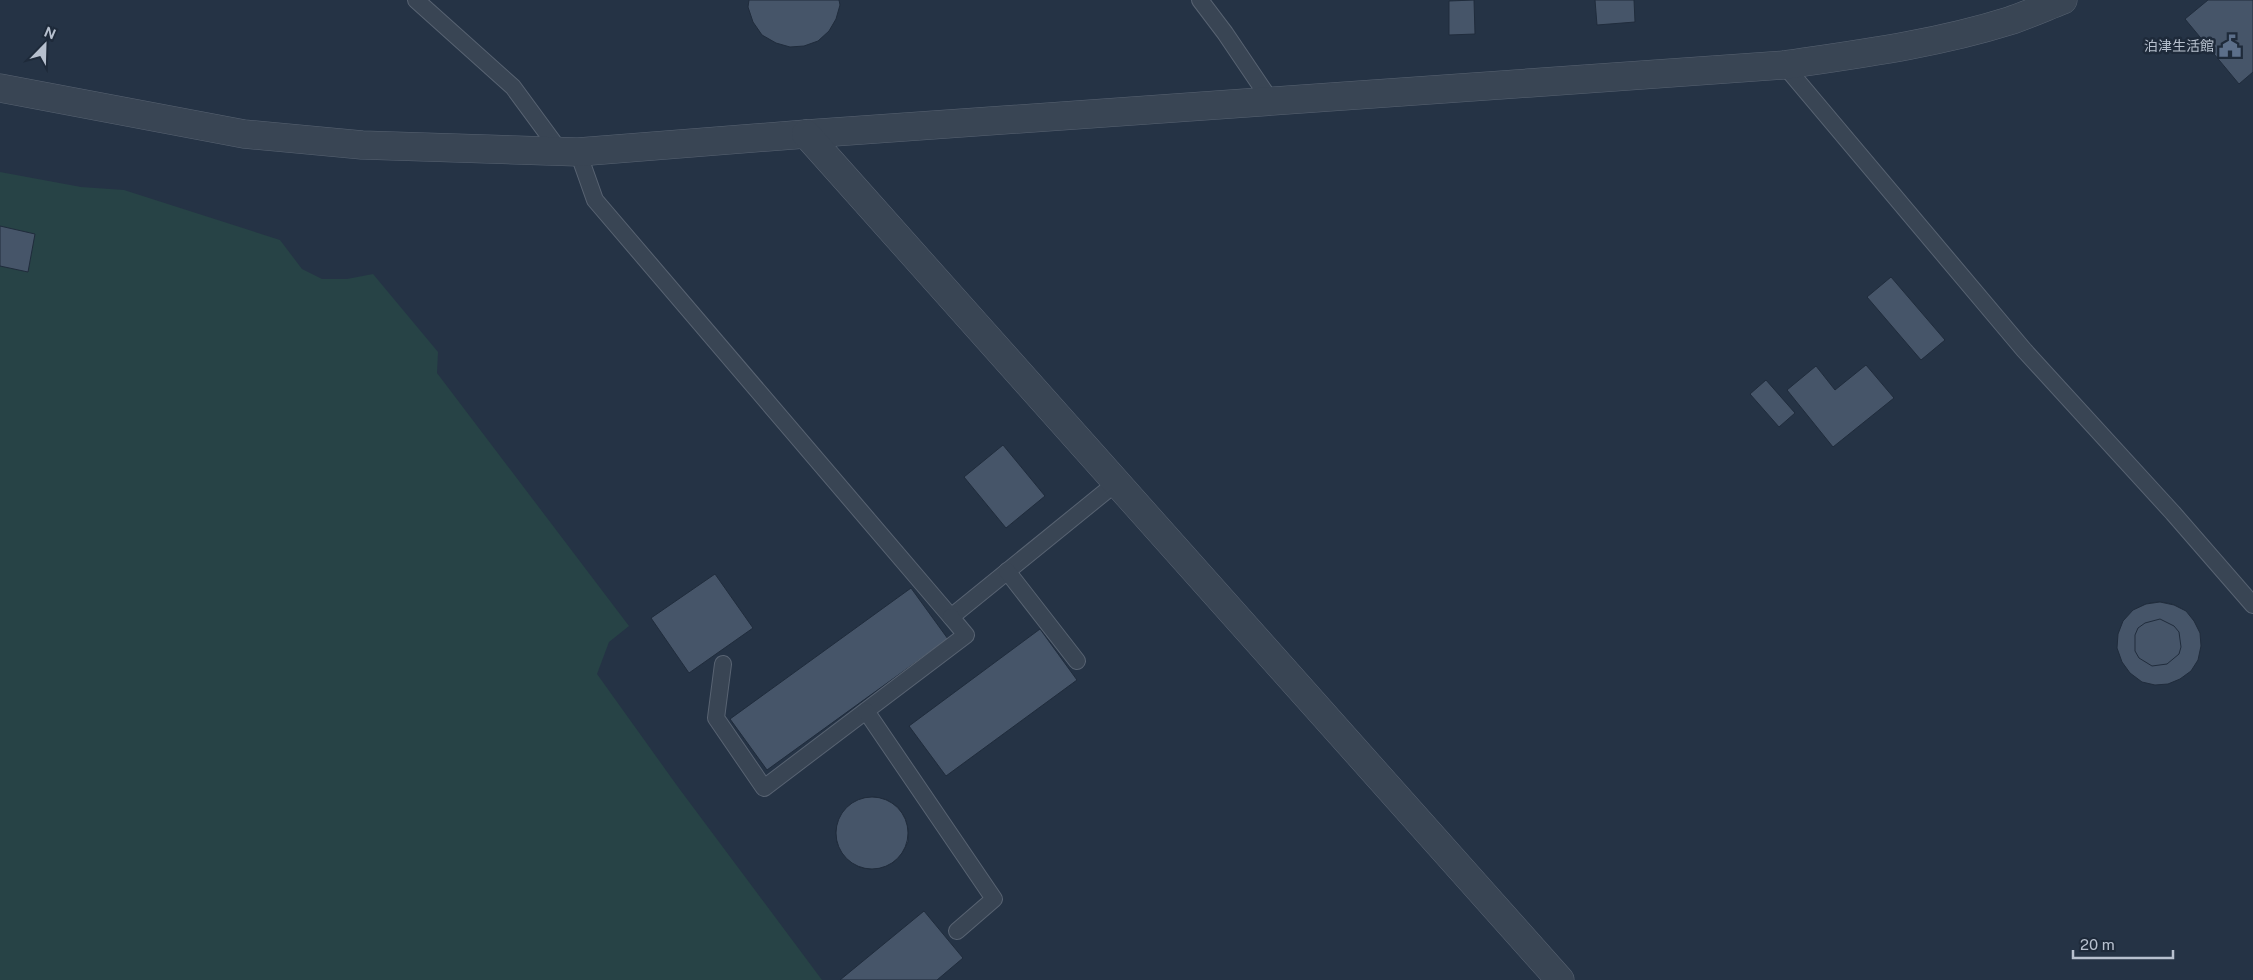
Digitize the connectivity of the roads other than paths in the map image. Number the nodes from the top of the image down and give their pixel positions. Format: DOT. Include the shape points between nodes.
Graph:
graph roads {
  1 [pos="416,0"];
  2 [pos="1200,0"];
  3 [pos="2062,0"];
  4 [pos="1784,65"];
  5 [pos="0,88"];
  6 [pos="1271,101"];
  7 [pos="806,134"];
  8 [pos="569,152"];
  9 [pos="1116,483"];
  10 [pos="1006,572"];
  11 [pos="2253,605"];
  12 [pos="951,617"];
  13 [pos="1077,661"];
  14 [pos="723,664"];
  15 [pos="866,711"];
  16 [pos="957,930"];
  17 [pos="1560,980"];
  1 -- 8 [label="lane" via="513,87"];
  2 -- 6 [label="lane"];
  3 -- 4 [label="street" via="2010,21 1952,36"];
  4 -- 6 [label="street"];
  4 -- 11 [label="lane" via="2024,350"];
  5 -- 8 [label="street" via="244,134 362,145"];
  6 -- 7 [label="street"];
  7 -- 8 [label="street"];
  7 -- 9 [label="street"];
  8 -- 12 [label="lane" via="595,200"];
  9 -- 10 [label="lane"];
  9 -- 17 [label="street"];
  10 -- 12 [label="lane"];
  10 -- 13 [label="lane"];
  12 -- 15 [label="lane" via="966,636"];
  14 -- 15 [label="lane" via="716,718 764,788"];
  15 -- 16 [label="lane" via="994,899"];
}
